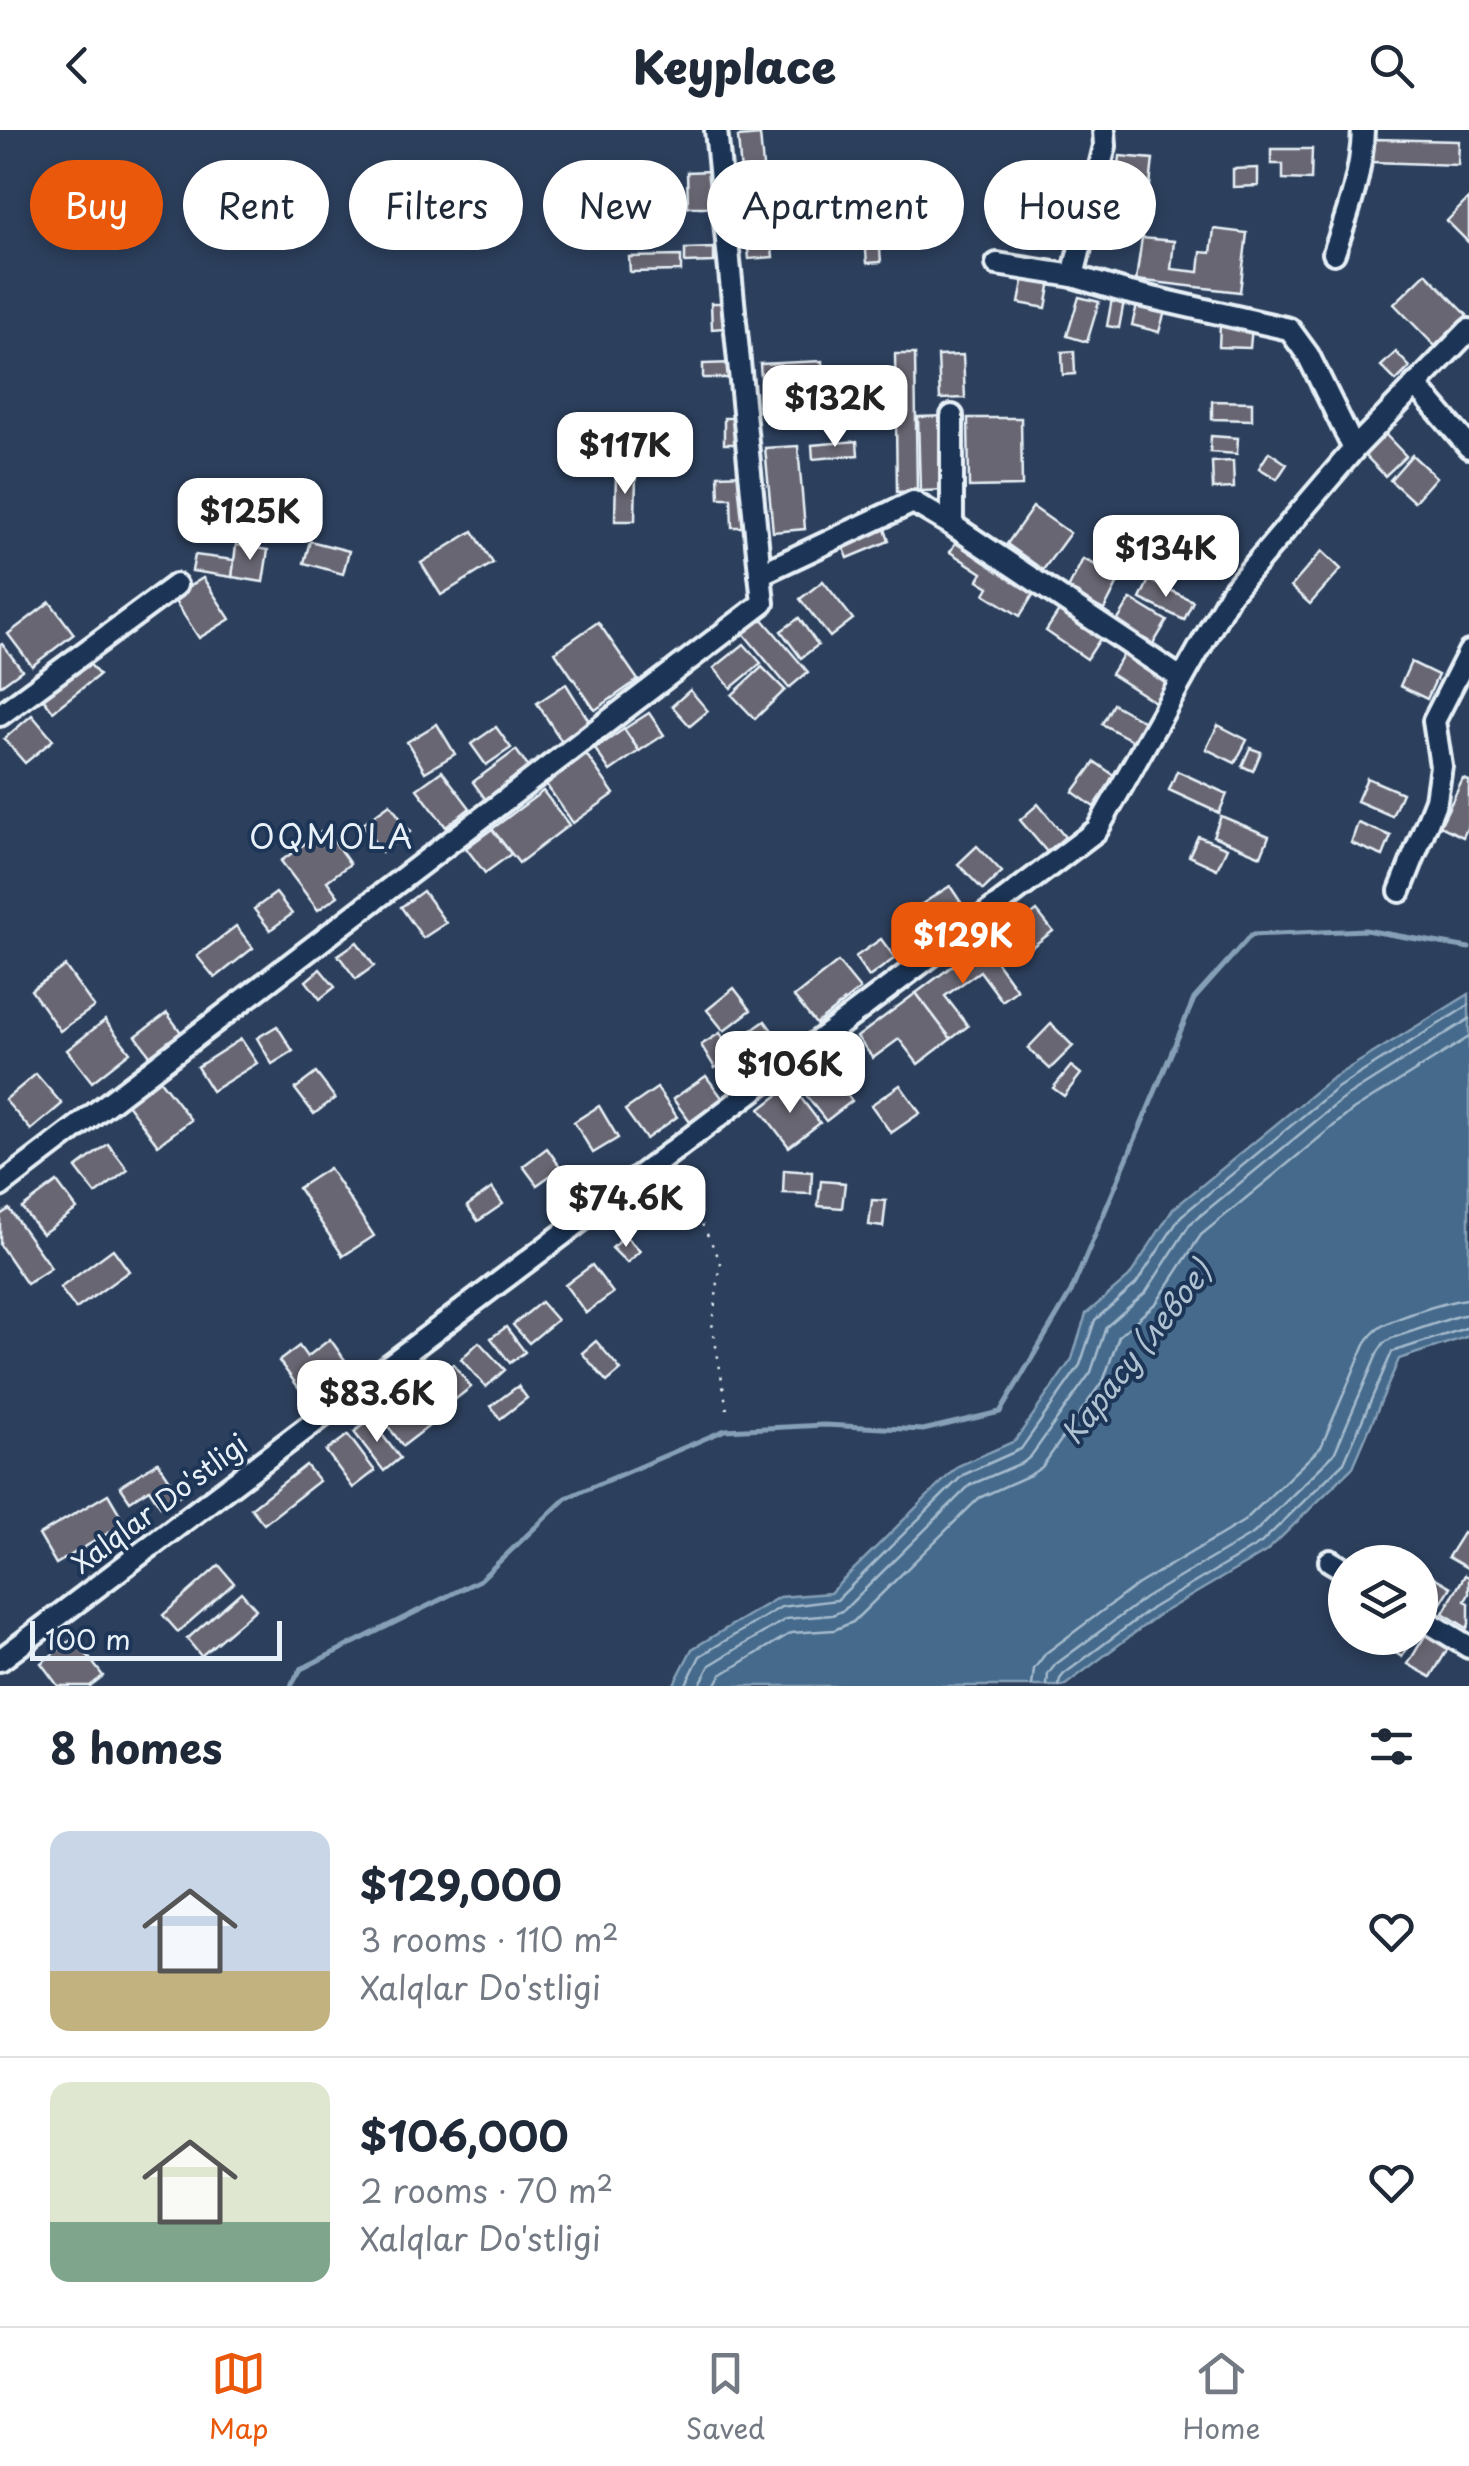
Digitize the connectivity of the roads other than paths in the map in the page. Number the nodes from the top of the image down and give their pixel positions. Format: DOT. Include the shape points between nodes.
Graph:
graph roads {
  1 [pos="716,130"];
  2 [pos="1104,130"];
  3 [pos="1364,130"];
  4 [pos="1334,253"];
  5 [pos="996,264"];
  6 [pos="1073,276"];
  7 [pos="1469,330"];
  8 [pos="1415,384"];
  9 [pos="952,416"];
  10 [pos="1469,446"];
  11 [pos="1354,449"];
  12 [pos="952,525"];
  13 [pos="760,574"];
  14 [pos="176,585"];
  15 [pos="1469,652"];
  16 [pos="1182,680"];
  17 [pos="0,716"];
  18 [pos="1400,890"];
  19 [pos="0,1186"];
  20 [pos="1438,1628"];
  21 [pos="1469,1647"];
  22 [pos="0,1660"];
  1 -- 13 [label="street"];
  2 -- 6 [label="street"];
  3 -- 4 [label="street"];
  5 -- 6 [label="street"];
  6 -- 11 [label="street" via="1289,329"];
  7 -- 8 [label="street, Xalqlar Do'stligi"];
  8 -- 10 [label="street"];
  8 -- 11 [label="street, Xalqlar Do'stligi"];
  9 -- 12 [label="street"];
  11 -- 16 [label="street, Xalqlar Do'stligi" via="1230,594"];
  12 -- 13 [label="street" via="913,502"];
  12 -- 16 [label="street"];
  13 -- 19 [label="street" via="763,603"];
  14 -- 17 [label="street"];
  15 -- 18 [label="street" via="1434,721 1441,766 1436,800"];
  16 -- 22 [label="street, Xalqlar Do'stligi" via="1097,830"];
  20 -- 21 [label="street"];
}
